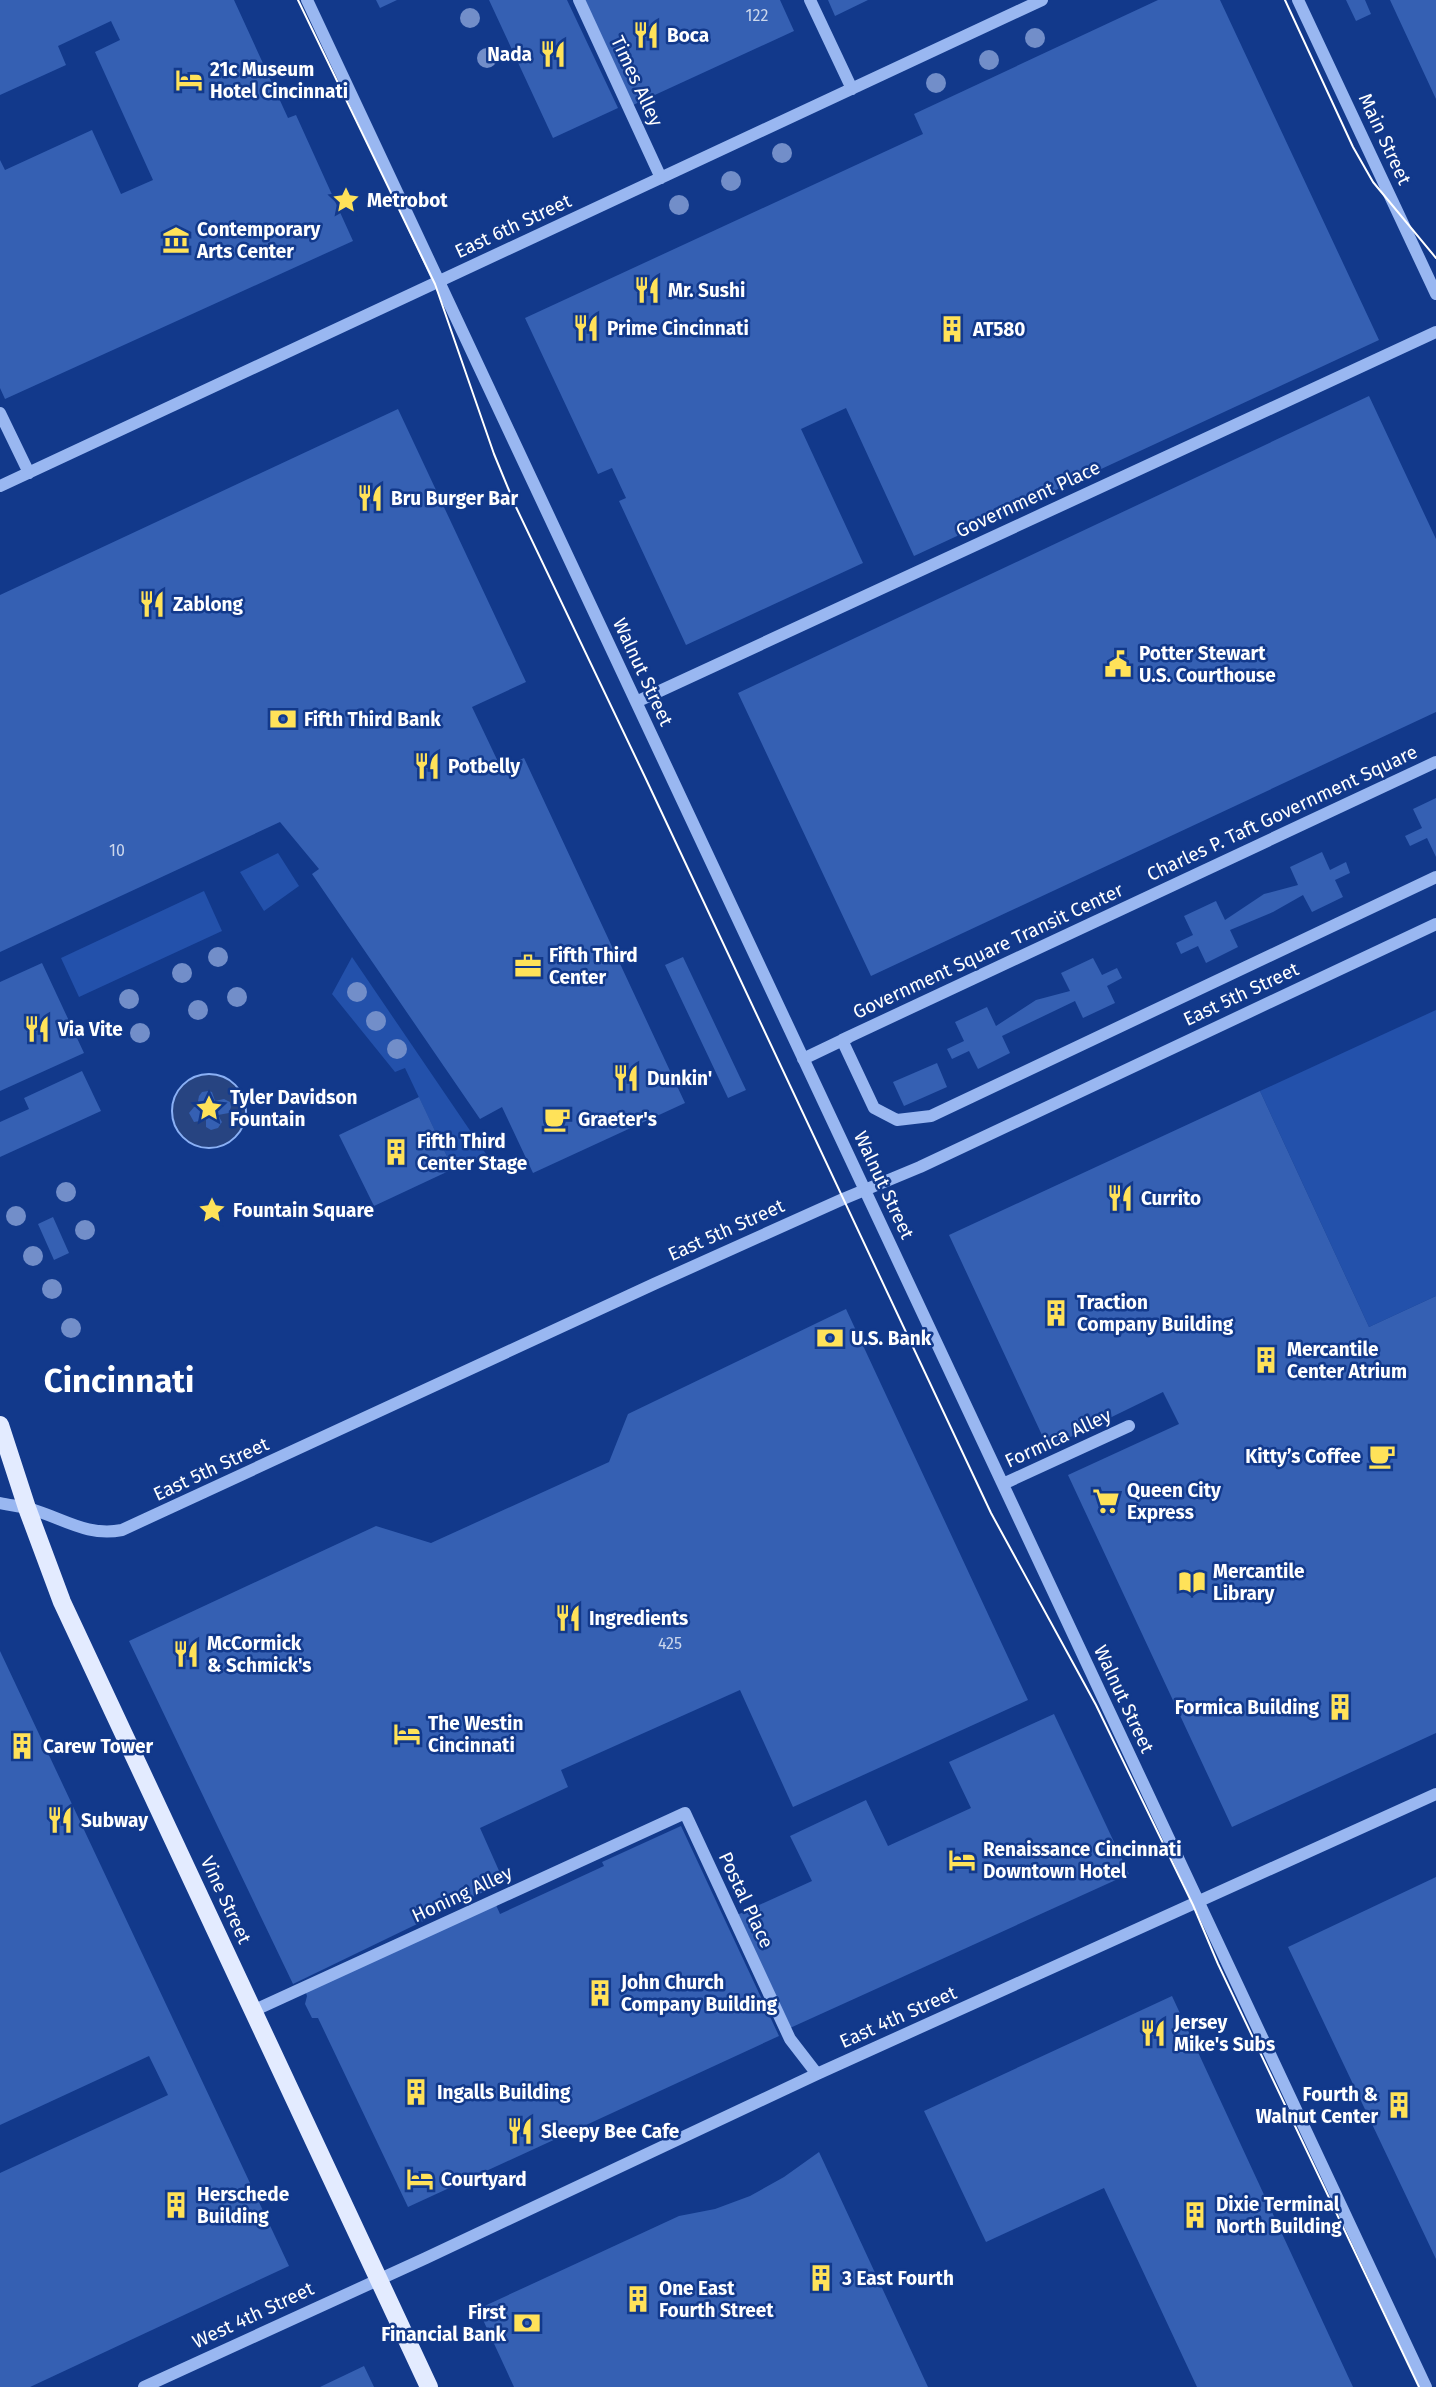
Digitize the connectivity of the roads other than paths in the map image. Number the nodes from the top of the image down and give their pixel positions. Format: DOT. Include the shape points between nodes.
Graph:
graph roads {
  1 [pos="307,0"];
  2 [pos="579,0"];
  3 [pos="810,0"];
  4 [pos="1042,0"];
  5 [pos="1298,0"];
  6 [pos="1021,4"];
  7 [pos="852,89"];
  8 [pos="661,178"];
  9 [pos="439,282"];
  10 [pos="1436,294"];
  11 [pos="1436,332"];
  12 [pos="0,413"];
  13 [pos="29,473"];
  14 [pos="0,486"];
  15 [pos="636,702"];
  16 [pos="1436,762"];
  17 [pos="1436,877"];
  18 [pos="1436,924"];
  19 [pos="842,1040"];
  20 [pos="803,1059"];
  21 [pos="864,1190"];
  22 [pos="0,1424"];
  23 [pos="1129,1426"];
  24 [pos="1003,1484"];
  25 [pos="0,1503"];
  26 [pos="27,1508"];
  27 [pos="1436,1794"];
  28 [pos="685,1813"];
  29 [pos="1199,1902"];
  30 [pos="255,2010"];
  31 [pos="817,2074"];
  32 [pos="378,2280"];
  33 [pos="144,2387"];
  34 [pos="429,2387"];
  35 [pos="1426,2387"];
  1 -- 9 [label="street, Walnut Street"];
  2 -- 8 [label="street, Times Alley"];
  3 -- 7 [label="street"];
  4 -- 6 [label="street, East 6th Street"];
  5 -- 10 [label="street, Main Street"];
  6 -- 7 [label="street, East 6th Street"];
  7 -- 8 [label="street, East 6th Street"];
  8 -- 9 [label="street, East 6th Street"];
  9 -- 13 [label="street, East 6th Street"];
  9 -- 15 [label="street, Walnut Street"];
  11 -- 15 [label="street, Government Place"];
  12 -- 13 [label="street"];
  13 -- 14 [label="street, East 6th Street"];
  15 -- 20 [label="street, Walnut Street"];
  16 -- 19 [label="street, Charles P. Taft Government Square"];
  17 -- 19 [label="street, Government Square Transit Center" via="931,1116 897,1120 874,1108"];
  18 -- 21 [label="street, East 5th Street"];
  19 -- 20 [label="street, Charles P. Taft Government Square"];
  20 -- 21 [label="street, Walnut Street"];
  21 -- 24 [label="street, Walnut Street"];
  21 -- 26 [label="street, East 5th Street" via="122,1531 85,1530"];
  22 -- 26 [label="main road, Vine Street"];
  23 -- 24 [label="street, Formica Alley"];
  24 -- 29 [label="street, Walnut Street"];
  25 -- 26 [label="street, East 5th Street"];
  26 -- 30 [label="main road, Vine Street" via="62,1602"];
  27 -- 29 [label="street, East 4th Street"];
  28 -- 30 [label="street, Honing Alley"];
  28 -- 31 [label="street, Postal Place" via="790,2039"];
  29 -- 31 [label="street, East 4th Street"];
  29 -- 35 [label="street, Walnut Street"];
  30 -- 32 [label="main road, Vine Street"];
  31 -- 32 [label="street, East 4th Street"];
  32 -- 33 [label="street, West 4th Street"];
  32 -- 34 [label="main road, Vine Street"];
}
